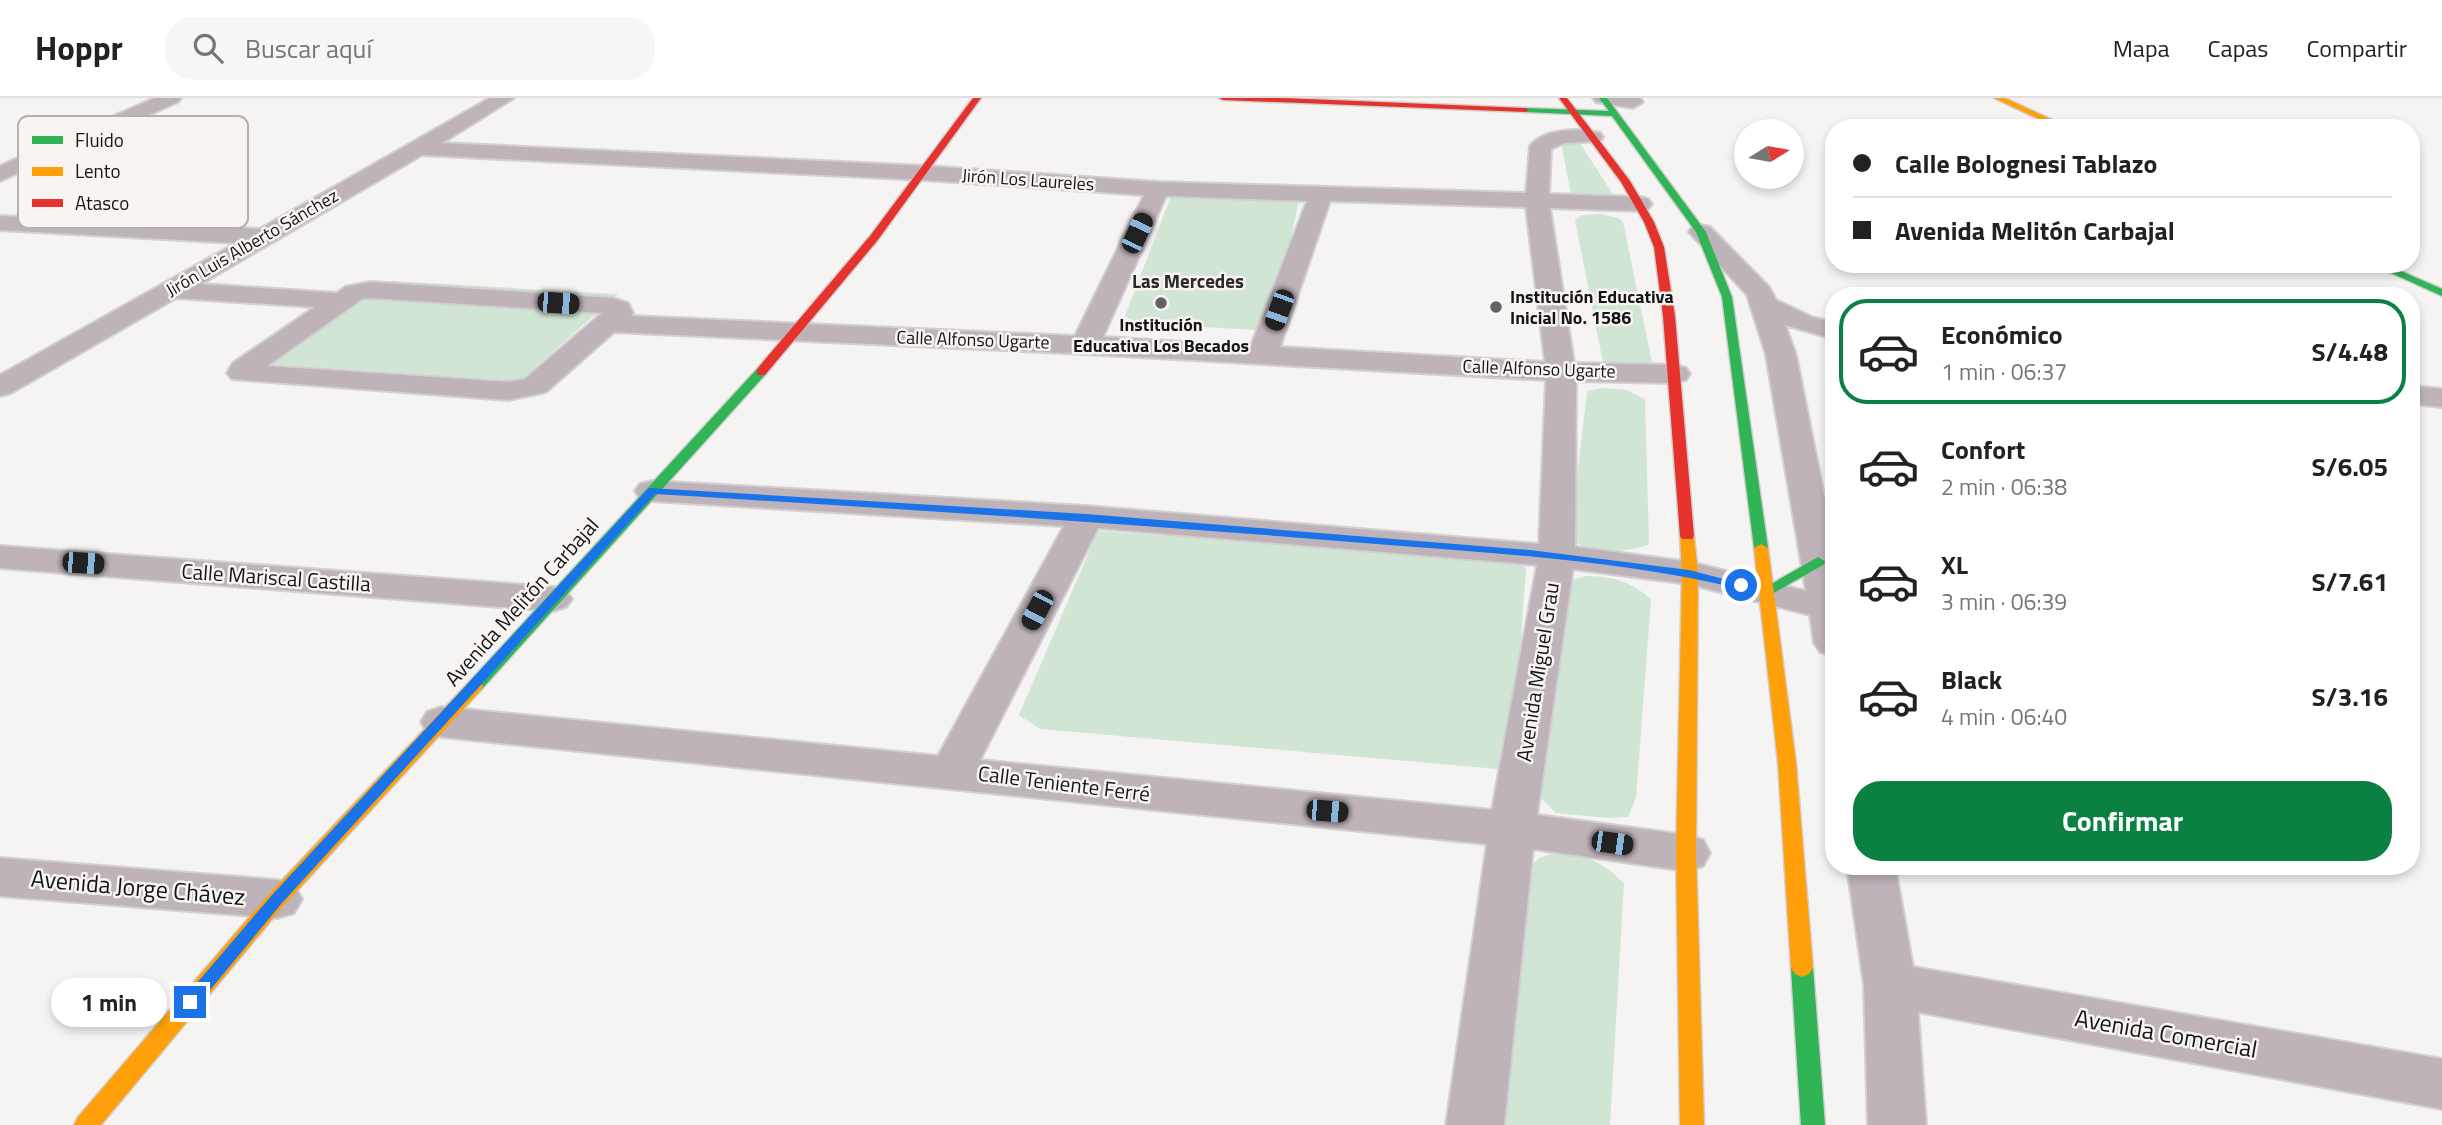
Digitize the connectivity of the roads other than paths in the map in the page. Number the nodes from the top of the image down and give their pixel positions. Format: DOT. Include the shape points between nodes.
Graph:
graph roads {
  1 [pos="170,98"];
  2 [pos="504,98"];
  3 [pos="977,98"];
  4 [pos="1223,98"];
  5 [pos="1563,98"];
  6 [pos="1596,98"];
  7 [pos="1998,98"];
  8 [pos="1306,99"];
  9 [pos="1635,100"];
  10 [pos="1598,112"];
  11 [pos="130,116"];
  12 [pos="2046,119"];
  13 [pos="417,148"];
  14 [pos="18,166"];
  15 [pos="925,173"];
  16 [pos="0,174"];
  17 [pos="1158,189"];
  18 [pos="1321,195"];
  19 [pos="1537,202"];
  20 [pos="1640,204"];
  21 [pos="0,223"];
  22 [pos="18,224"];
  23 [pos="95,228"];
  24 [pos="1701,232"];
  25 [pos="265,237"];
  26 [pos="2396,273"];
  27 [pos="170,290"];
  28 [pos="2442,293"];
  29 [pos="342,300"];
  30 [pos="1765,305"];
  31 [pos="607,323"];
  32 [pos="1825,329"];
  33 [pos="795,334"];
  34 [pos="1085,345"];
  35 [pos="1825,352"];
  36 [pos="1781,355"];
  37 [pos="1262,356"];
  38 [pos="1561,372"];
  39 [pos="1675,374"];
  40 [pos="0,387"];
  41 [pos="2420,396"];
  42 [pos="2442,398"];
  43 [pos="652,491"];
  44 [pos="1086,517"];
  45 [pos="1557,556"];
  46 [pos="0,557"];
  47 [pos="1818,562"];
  48 [pos="1689,573"];
  49 [pos="1767,591"];
  50 [pos="553,599"];
  51 [pos="1825,599"];
  52 [pos="1825,623"];
  53 [pos="442,722"];
  54 [pos="952,771"];
  55 [pos="1512,828"];
  56 [pos="1686,853"];
  57 [pos="1872,875"];
  58 [pos="0,877"];
  59 [pos="277,899"];
  60 [pos="1890,985"];
  61 [pos="2442,1084"];
  62 [pos="86,1125"];
  63 [pos="1475,1125"];
  64 [pos="1692,1125"];
  65 [pos="1813,1125"];
  66 [pos="1897,1125"];
  1 -- 11 [label="street"];
  2 -- 13 [label="street, Jirón Luis Alberto Sánchez"];
  3 -- 15 [label="main road, Avenida Melitón Carbajal"];
  4 -- 8 [label="main road"];
  5 -- 10 [label="main road"];
  6 -- 10 [label="main road"];
  7 -- 12 [label="main road"];
  8 -- 10 [label="main road"];
  9 -- 10 [label="street"];
  10 -- 19 [label="street, Avenida Miguel Grau" via="1541,146"];
  10 -- 20 [label="main road"];
  10 -- 24 [label="main road"];
  13 -- 15 [label="street, Jirón Los Laureles"];
  13 -- 25 [label="street, Jirón Luis Alberto Sánchez"];
  14 -- 16 [label="street"];
  15 -- 17 [label="street, Jirón Los Laureles"];
  15 -- 33 [label="main road, Avenida Melitón Carbajal"];
  17 -- 18 [label="street, Jirón Los Laureles"];
  17 -- 34 [label="street"];
  18 -- 19 [label="street, Jirón Los Laureles"];
  18 -- 37 [label="street"];
  19 -- 20 [label="street, Jirón Los Laureles"];
  19 -- 38 [label="street, Avenida Miguel Grau"];
  20 -- 39 [label="main road" via="1659,247"];
  21 -- 22 [label="street"];
  23 -- 25 [label="street"];
  24 -- 30 [label="street" via="1760,293"];
  24 -- 49 [label="main road" via="1727,297"];
  25 -- 27 [label="street, Jirón Luis Alberto Sánchez"];
  26 -- 28 [label="main road"];
  27 -- 29 [label="street"];
  27 -- 40 [label="street, Jirón Luis Alberto Sánchez"];
  29 -- 31 [label="street" via="370,290 618,309"];
  29 -- 31 [label="street" via="242,373 523,389 535,386"];
  30 -- 32 [label="street"];
  30 -- 36 [label="street"];
  31 -- 33 [label="street, Calle Alfonso Ugarte"];
  33 -- 34 [label="street, Calle Alfonso Ugarte"];
  33 -- 43 [label="main road, Avenida Melitón Carbajal"];
  34 -- 37 [label="street, Calle Alfonso Ugarte"];
  35 -- 36 [label="street"];
  36 -- 47 [label="street"];
  37 -- 38 [label="street, Calle Alfonso Ugarte"];
  38 -- 39 [label="street, Calle Alfonso Ugarte"];
  38 -- 45 [label="street, Avenida Miguel Grau"];
  39 -- 48 [label="main road"];
  41 -- 42 [label="street"];
  43 -- 44 [label="street"];
  43 -- 50 [label="main road, Avenida Melitón Carbajal"];
  44 -- 45 [label="street"];
  44 -- 54 [label="street"];
  45 -- 48 [label="street"];
  45 -- 55 [label="street, Avenida Miguel Grau"];
  46 -- 50 [label="street, Calle Mariscal Castilla"];
  47 -- 49 [label="main road"];
  47 -- 51 [label="street"];
  48 -- 49 [label="street"];
  48 -- 56 [label="main road"];
  49 -- 52 [label="street"];
  49 -- 65 [label="main road" via="1787,763"];
  50 -- 53 [label="main road, Avenida Melitón Carbajal"];
  53 -- 54 [label="street, Calle Teniente Ferré"];
  53 -- 59 [label="main road, Avenida Melitón Carbajal"];
  54 -- 55 [label="street, Calle Teniente Ferré"];
  55 -- 56 [label="street, Calle Teniente Ferré"];
  55 -- 63 [label="street, Avenida Miguel Grau"];
  56 -- 64 [label="main road"];
  57 -- 60 [label="street"];
  58 -- 59 [label="street, Avenida Jorge Chávez"];
  59 -- 62 [label="main road, Avenida Melitón Carbajal"];
  60 -- 61 [label="street, Avenida Comercial"];
  60 -- 66 [label="street"];
}
